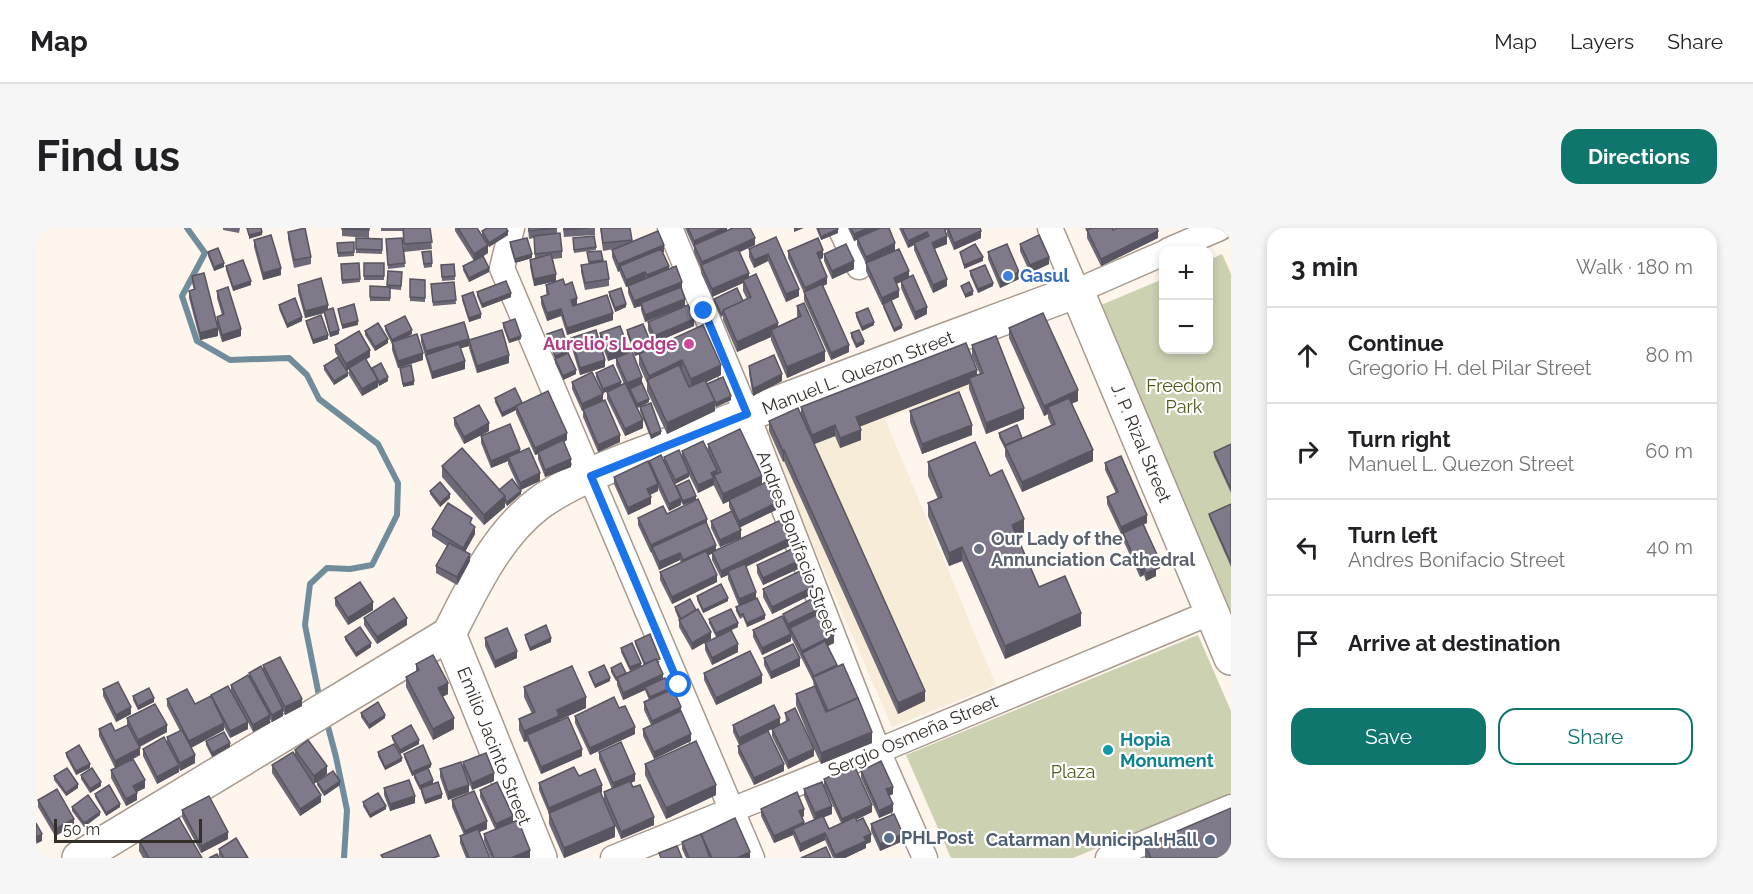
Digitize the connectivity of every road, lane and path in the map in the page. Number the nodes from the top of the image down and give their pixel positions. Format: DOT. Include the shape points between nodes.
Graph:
graph roads {
  1 [pos="512,228"];
  2 [pos="670,228"];
  3 [pos="840,228"];
  4 [pos="1050,228"];
  5 [pos="1220,228"];
  6 [pos="1178,246"];
  7 [pos="1159,255"];
  8 [pos="859,267"];
  9 [pos="1077,291"];
  10 [pos="747,414"];
  11 [pos="591,476"];
  12 [pos="1212,612"];
  13 [pos="449,634"];
  14 [pos="1231,658"];
  15 [pos="878,750"];
  16 [pos="1231,807"];
  17 [pos="731,810"];
  18 [pos="1115,857"];
  19 [pos="79,858"];
  20 [pos="540,858"];
  21 [pos="613,858"];
  22 [pos="752,858"];
  23 [pos="925,858"];
  1 -- 11 [label="street" via="502,268"];
  2 -- 10 [label="street, Andres Bonifacio Street"];
  3 -- 8 [label="street"];
  4 -- 9 [label="street, J. P. Rizal Street"];
  5 -- 6 [label="street"];
  7 -- 9 [label="street, Manuel L. Quezon Street"];
  9 -- 10 [label="main road, Manuel L. Quezon Street"];
  9 -- 12 [label="main road, J. P. Rizal Street"];
  10 -- 11 [label="main road, Manuel L. Quezon Street"];
  10 -- 15 [label="street, Andres Bonifacio Street"];
  11 -- 13 [label="main road, Manuel L. Quezon Street" via="537,505 513,528 477,579"];
  11 -- 17 [label="street"];
  12 -- 14 [label="main road, J. P. Rizal Street"];
  12 -- 15 [label="street, Sergio Osmeña Street"];
  13 -- 19 [label="main road"];
  13 -- 20 [label="main road, Emilio Jacinto Street"];
  15 -- 17 [label="street, Sergio Osmeña Street"];
  15 -- 23 [label="street, Andres Bonifacio Street"];
  16 -- 18 [label="street"];
  17 -- 21 [label="street, Sergio Osmeña Street"];
  17 -- 22 [label="street"];
}
